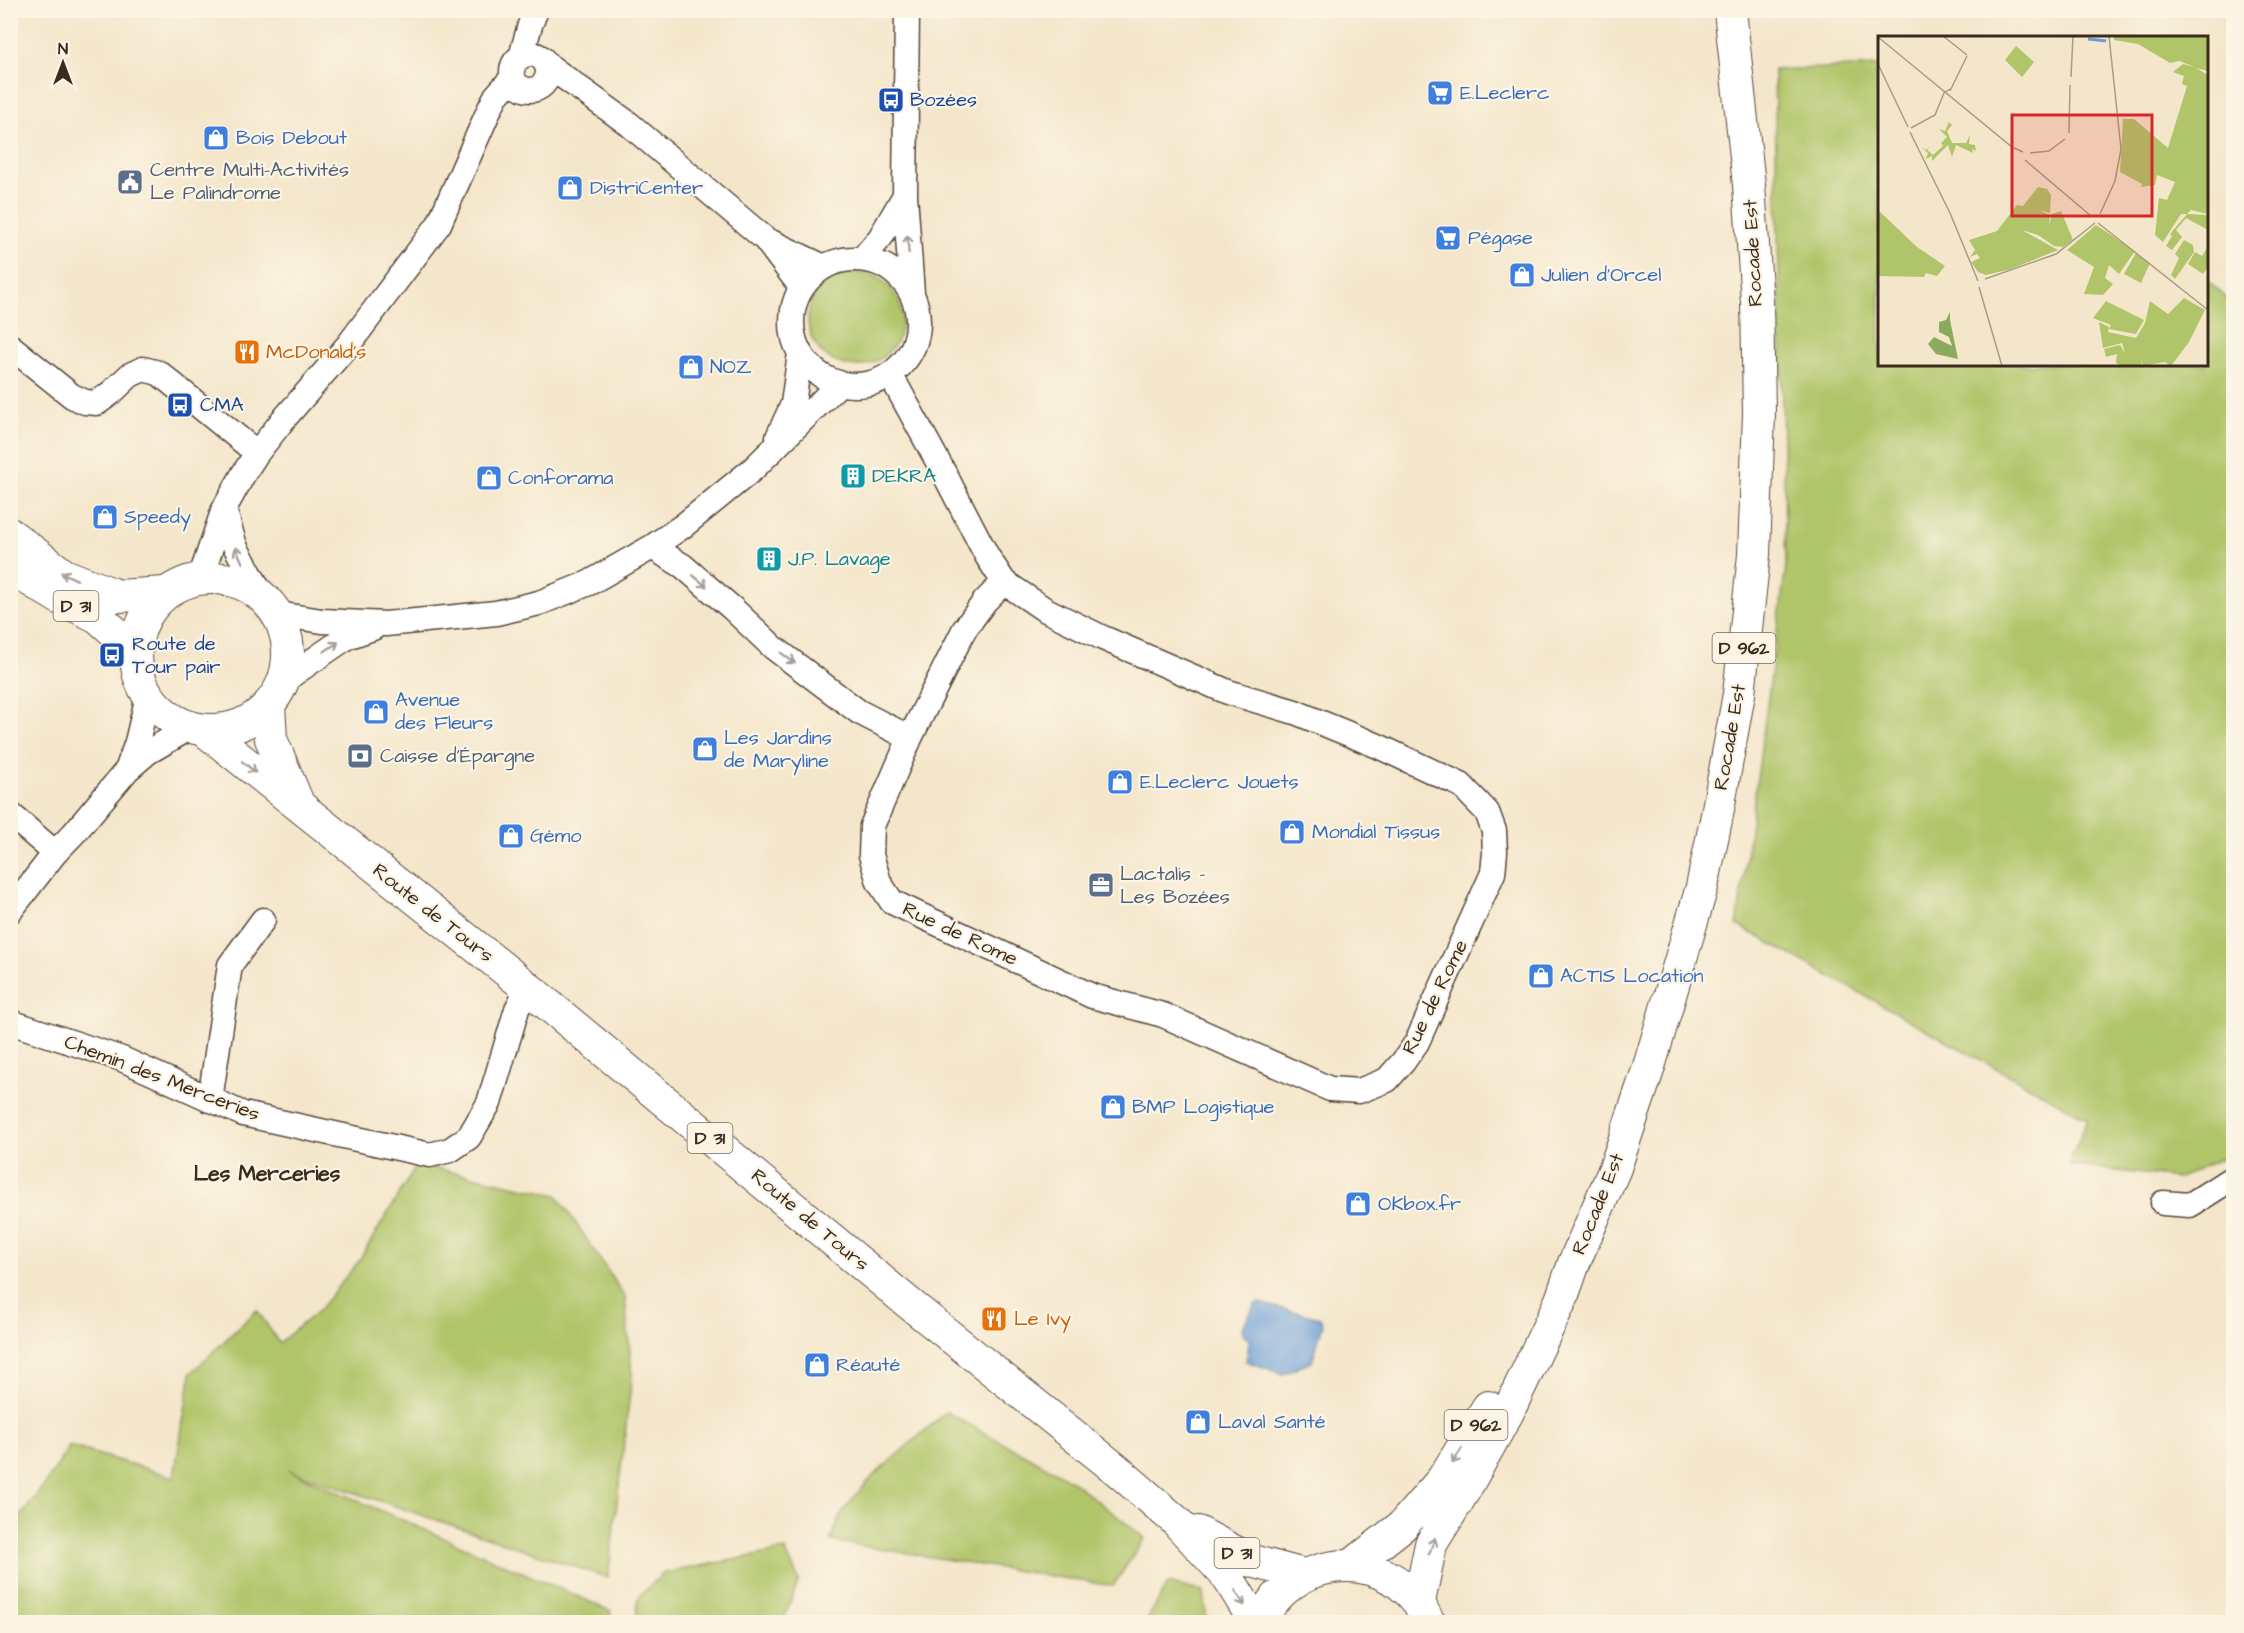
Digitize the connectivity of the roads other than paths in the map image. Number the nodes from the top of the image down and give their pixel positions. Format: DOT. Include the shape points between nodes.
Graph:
graph roads {
  1 [pos="536,10"];
  2 [pos="543,10"];
  3 [pos="907,10"];
  4 [pos="1730,10"];
  5 [pos="532,72"];
  6 [pos="905,195"];
  7 [pos="765,240"];
  8 [pos="862,259"];
  9 [pos="824,267"];
  10 [pos="802,288"];
  11 [pos="912,293"];
  12 [pos="10,346"];
  13 [pos="800,353"];
  14 [pos="890,374"];
  15 [pos="840,382"];
  16 [pos="772,450"];
  17 [pos="257,453"];
  18 [pos="224,509"];
  19 [pos="10,534"];
  20 [pos="652,547"];
  21 [pos="10,568"];
  22 [pos="200,579"];
  23 [pos="1004,582"];
  24 [pos="165,593"];
  25 [pos="270,605"];
  26 [pos="386,624"];
  27 [pos="136,651"];
  28 [pos="276,693"];
  29 [pos="148,696"];
  30 [pos="197,728"];
  31 [pos="910,738"];
  32 [pos="127,770"];
  33 [pos="301,809"];
  34 [pos="10,814"];
  35 [pos="55,853"];
  36 [pos="10,910"];
  37 [pos="263,920"];
  38 [pos="528,988"];
  39 [pos="10,1022"];
  40 [pos="210,1100"];
  41 [pos="2234,1177"];
  42 [pos="2163,1203"];
  43 [pos="1574,1263"];
  44 [pos="1176,1521"];
  45 [pos="1351,1566"];
  46 [pos="1304,1575"];
  47 [pos="1424,1612"];
  48 [pos="1255,1623"];
  49 [pos="1260,1623"];
  1 -- 5 [label="street" via="530,25"];
  2 -- 5 [label="street"];
  3 -- 6 [label="street"];
  4 -- 43 [label="main road, Rocade Est / D 962" via="1749,185 1759,412 1754,555 1739,694 1702,887 1615,1168"];
  5 -- 7 [label="street" via="596,99"];
  5 -- 17 [label="street" via="496,96 439,224 349,344"];
  6 -- 8 [label="street" via="880,238"];
  11 -- 6 [label="street, one-way"];
  7 -- 9 [label="street"];
  7 -- 10 [label="street"];
  8 -- 9 [label="street" via="842,260"];
  8 -- 11 [label="street" via="882,264 900,276"];
  9 -- 10 [label="street"];
  10 -- 13 [label="street" via="792,320"];
  11 -- 14 [label="street" via="918,310 915,344 905,361"];
  12 -- 17 [label="street" via="85,402 97,403 143,369 159,373"];
  13 -- 15 [label="street" via="817,371"];
  13 -- 16 [label="street" via="793,404"];
  14 -- 15 [label="street" via="857,385"];
  14 -- 23 [label="street, Rue de Rome"];
  15 -- 16 [label="street"];
  16 -- 20 [label="street" via="753,470"];
  17 -- 18 [label="street"];
  18 -- 22 [label="street"];
  25 -- 18 [label="street, one-way" via="235,546"];
  24 -- 19 [label="main road, one-way" via="118,596 64,575"];
  20 -- 26 [label="street" via="589,583 539,603 496,613"];
  20 -- 31 [label="street, one-way" via="683,566 774,648 850,705"];
  21 -- 27 [label="main road, D 31" via="98,617"];
  22 -- 24 [label="main road"];
  22 -- 25 [label="main road" via="223,578 244,584"];
  23 -- 31 [label="street, Rue de Rome" via="964,630"];
  23 -- 31 [label="street, Rue de Rome" via="1044,609 1103,638 1228,692 1295,712 1378,746 1461,785 1476,799 1487,812 1494,831 1493,873 1417,1042 1387,1080 1359,1091 1330,1089 1163,1015 1092,996 892,902 879,882 871,855 872,826"];
  24 -- 27 [label="main road" via="144,619"];
  25 -- 26 [label="street" via="322,621"];
  25 -- 28 [label="main road" via="286,636 288,659"];
  28 -- 26 [label="street, one-way" via="347,637"];
  27 -- 29 [label="main road" via="138,674"];
  28 -- 30 [label="main road" via="256,716 241,724 223,729"];
  28 -- 33 [label="main road, Route de Tours / D 31" via="271,739"];
  29 -- 30 [label="main road" via="174,720"];
  29 -- 32 [label="street"];
  30 -- 32 [label="street" via="148,752"];
  30 -- 33 [label="main road, Route de Tours / D 31, one-way"];
  32 -- 35 [label="street"];
  33 -- 38 [label="main road, Route de Tours / D 31"];
  34 -- 35 [label="street"];
  35 -- 36 [label="street"];
  37 -- 40 [label="street" via="230,965"];
  38 -- 40 [label="street, Chemin des Merceries" via="517,1009 489,1103 470,1137 450,1150 430,1155 243,1114"];
  38 -- 44 [label="main road, Route de Tours / D 31"];
  39 -- 40 [label="street, Chemin des Merceries" via="122,1059"];
  41 -- 42 [label="street" via="2190,1205"];
  43 -- 45 [label="main road, Rocade Est / D 962, one-way" via="1549,1295 1491,1402 1442,1480 1402,1527"];
  47 -- 43 [label="main road, Rocade Est / D 962, one-way" via="1431,1544 1508,1412 1561,1300"];
  44 -- 46 [label="main road, Route de Tours / D 31" via="1252,1561"];
  44 -- 48 [label="main road, Route de Tours / D 31, one-way" via="1227,1576"];
  45 -- 46 [label="main road" via="1326,1567"];
  45 -- 47 [label="main road" via="1377,1571 1400,1584"];
  46 -- 49 [label="main road" via="1277,1595"];
}
